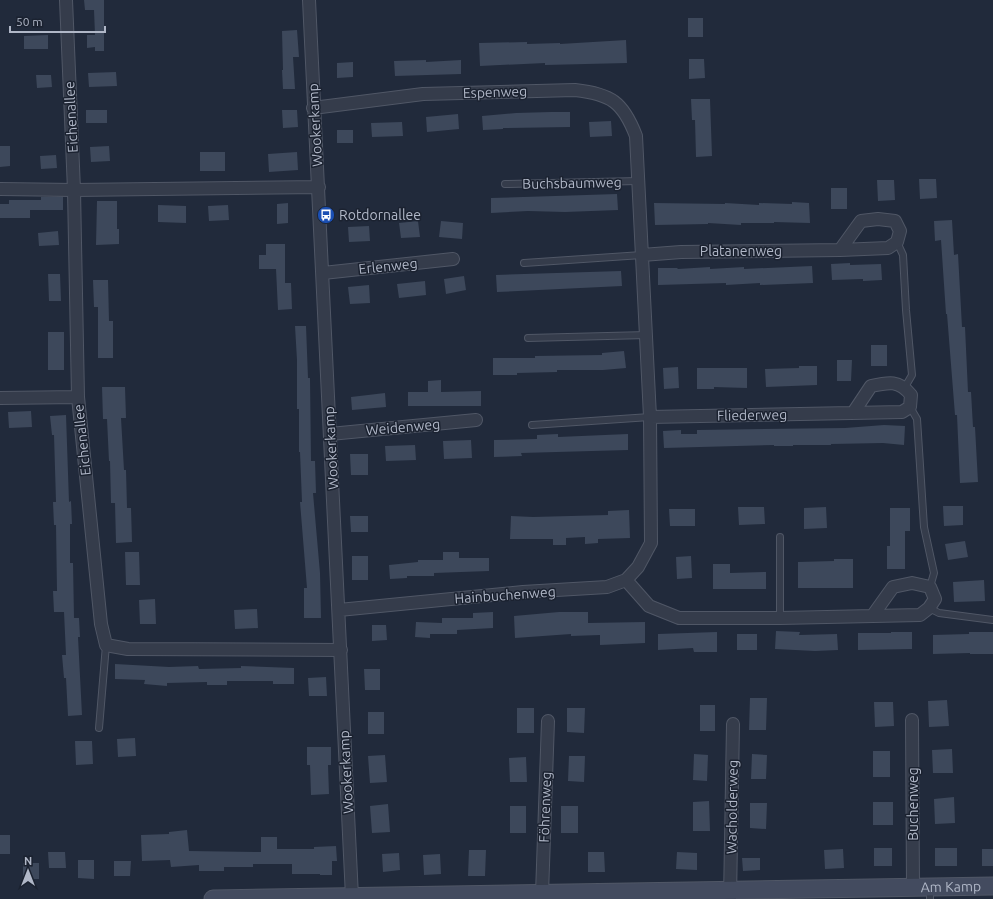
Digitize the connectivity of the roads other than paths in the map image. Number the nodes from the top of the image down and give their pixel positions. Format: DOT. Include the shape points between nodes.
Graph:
graph roads {
  1 [pos="66,0"];
  2 [pos="309,0"];
  3 [pos="313,108"];
  4 [pos="637,155"];
  5 [pos="638,181"];
  6 [pos="505,184"];
  7 [pos="319,187"];
  8 [pos="0,188"];
  9 [pos="74,190"];
  10 [pos="897,242"];
  11 [pos="840,250"];
  12 [pos="642,255"];
  13 [pos="453,259"];
  14 [pos="524,263"];
  15 [pos="322,273"];
  16 [pos="647,335"];
  17 [pos="528,338"];
  18 [pos="905,387"];
  19 [pos="78,397"];
  20 [pos="0,398"];
  21 [pos="910,407"];
  22 [pos="853,413"];
  23 [pos="650,417"];
  24 [pos="476,420"];
  25 [pos="532,425"];
  26 [pos="330,434"];
  27 [pos="780,537"];
  28 [pos="651,543"];
  29 [pos="626,580"];
  30 [pos="930,587"];
  31 [pos="929,608"];
  32 [pos="339,610"];
  33 [pos="873,616"];
  34 [pos="780,618"];
  35 [pos="993,620"];
  36 [pos="106,645"];
  37 [pos="341,650"];
  38 [pos="912,720"];
  39 [pos="548,721"];
  40 [pos="733,724"];
  41 [pos="99,728"];
  42 [pos="993,886"];
  43 [pos="913,887"];
  44 [pos="930,893"];
  45 [pos="542,894"];
  46 [pos="730,895"];
  47 [pos="607,896"];
  48 [pos="352,897"];
  49 [pos="260,898"];
  50 [pos="212,899"];
  1 -- 9 [label="street, Eichenallee"];
  2 -- 3 [label="street, Wookerkamp"];
  3 -- 4 [label="street, Espenweg" via="423,94 575,90 595,92 610,98 630,120 636,136"];
  3 -- 7 [label="street, Wookerkamp"];
  4 -- 5 [label="street, Buchsbaumweg"];
  5 -- 6 [label="lane, Buchsbaumweg"];
  5 -- 12 [label="street, Buchsbaumweg"];
  7 -- 9 [label="street"];
  7 -- 15 [label="street, Wookerkamp"];
  8 -- 9 [label="street"];
  9 -- 19 [label="street, Eichenallee"];
  10 -- 11 [label="street, Platanenweg" via="888,248"];
  10 -- 11 [label="street" via="900,231 895,221 878,218 861,221"];
  10 -- 18 [label="lane" via="903,255 912,375"];
  11 -- 12 [label="street, Platanenweg" via="681,252"];
  12 -- 14 [label="lane"];
  12 -- 16 [label="street, Buchsbaumweg"];
  13 -- 15 [label="street, Erlenweg"];
  15 -- 26 [label="street, Wookerkamp"];
  16 -- 17 [label="lane"];
  16 -- 23 [label="street, Buchsbaumweg"];
  18 -- 21 [label="street" via="911,395"];
  18 -- 22 [label="street" via="888,382 872,386"];
  19 -- 20 [label="street"];
  19 -- 36 [label="street, Eichenallee" via="101,624"];
  21 -- 22 [label="street, Fliederweg" via="902,412"];
  21 -- 30 [label="lane" via="916,419 924,527 934,573"];
  22 -- 23 [label="street, Fliederweg"];
  23 -- 25 [label="lane"];
  23 -- 28 [label="street, Buchsbaumweg"];
  24 -- 26 [label="street, Weidenweg"];
  26 -- 32 [label="street, Wookerkamp"];
  27 -- 34 [label="lane"];
  28 -- 29 [label="street, Hainbuchenweg" via="638,567"];
  29 -- 32 [label="street, Hainbuchenweg" via="607,587 523,592"];
  29 -- 34 [label="street" via="649,606 679,618"];
  30 -- 31 [label="street" via="934,599"];
  30 -- 33 [label="street" via="912,583 893,586"];
  31 -- 33 [label="street" via="920,616"];
  31 -- 35 [label="lane" via="939,613"];
  32 -- 37 [label="street, Wookerkamp"];
  33 -- 34 [label="street"];
  36 -- 37 [label="street" via="128,649"];
  36 -- 41 [label="lane"];
  37 -- 48 [label="street, Wookerkamp"];
  38 -- 43 [label="street, Buchenweg"];
  39 -- 45 [label="street, Föhrenweg"];
  40 -- 46 [label="street, Wacholderweg"];
  42 -- 44 [label="street, Am Kamp"];
  43 -- 44 [label="street, Am Kamp"];
  43 -- 46 [label="street, Am Kamp"];
  45 -- 47 [label="street, Am Kamp"];
  45 -- 48 [label="street, Am Kamp"];
  46 -- 47 [label="street, Am Kamp"];
  48 -- 49 [label="street, Am Kamp"];
  49 -- 50 [label="street, Am Kamp"];
}
